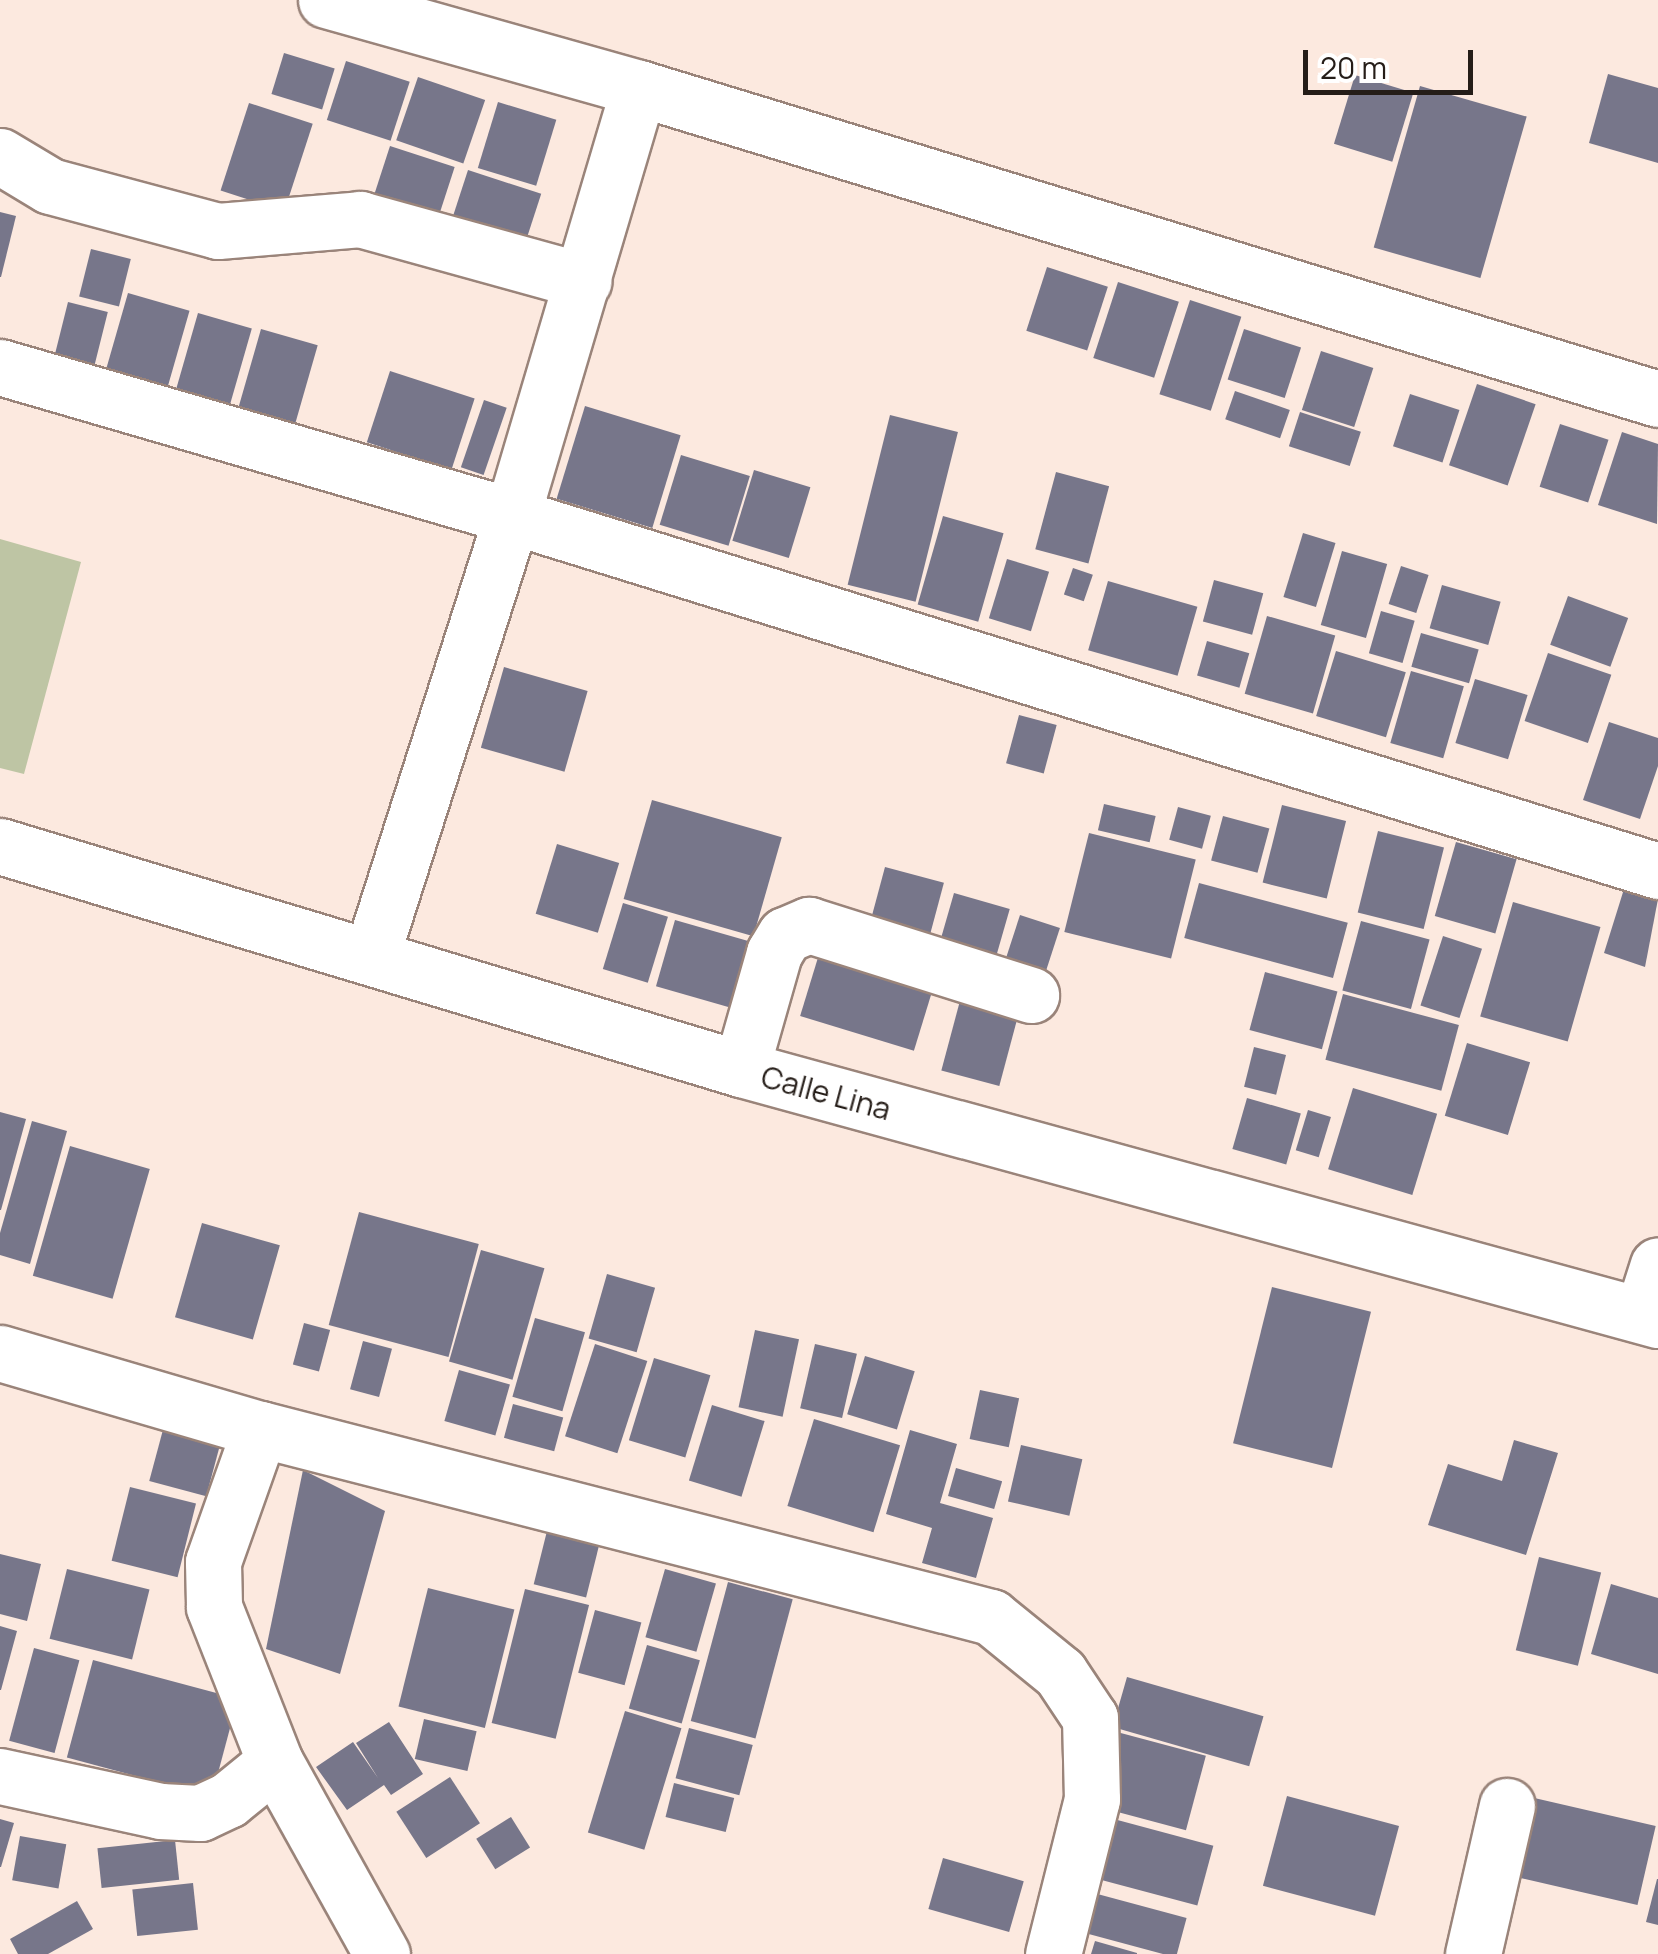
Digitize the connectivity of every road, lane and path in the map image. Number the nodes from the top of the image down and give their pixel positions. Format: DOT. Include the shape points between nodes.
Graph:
graph roads {
  1 [pos="326,0"];
  2 [pos="639,88"];
  3 [pos="0,156"];
  4 [pos="584,281"];
  5 [pos="0,367"];
  6 [pos="1658,399"];
  7 [pos="512,516"];
  8 [pos="0,846"];
  9 [pos="1658,872"];
  10 [pos="372,954"];
  11 [pos="1031,995"];
  12 [pos="740,1069"];
  13 [pos="1653,1300"];
  14 [pos="0,1353"];
  15 [pos="260,1430"];
  16 [pos="274,1762"];
  17 [pos="0,1776"];
  18 [pos="1507,1806"];
  19 [pos="382,1954"];
  20 [pos="1053,1954"];
  21 [pos="1473,1954"];
  1 -- 2 [label="street"];
  2 -- 4 [label="street"];
  2 -- 6 [label="street"];
  3 -- 4 [label="street" via="50,186 218,231 360,219"];
  4 -- 7 [label="street"];
  5 -- 7 [label="street"];
  7 -- 9 [label="street"];
  7 -- 10 [label="street"];
  8 -- 10 [label="street, Calle Lina"];
  10 -- 12 [label="street, Calle Lina"];
  11 -- 12 [label="street" via="809,925 785,934 774,953"];
  12 -- 13 [label="street, Calle Lina"];
  14 -- 15 [label="street"];
  15 -- 16 [label="street" via="213,1562 214,1607"];
  15 -- 20 [label="street" via="991,1617 1060,1673 1090,1718 1092,1799"];
  16 -- 17 [label="street" via="228,1800 200,1813"];
  16 -- 19 [label="street"];
  18 -- 21 [label="street"];
}
